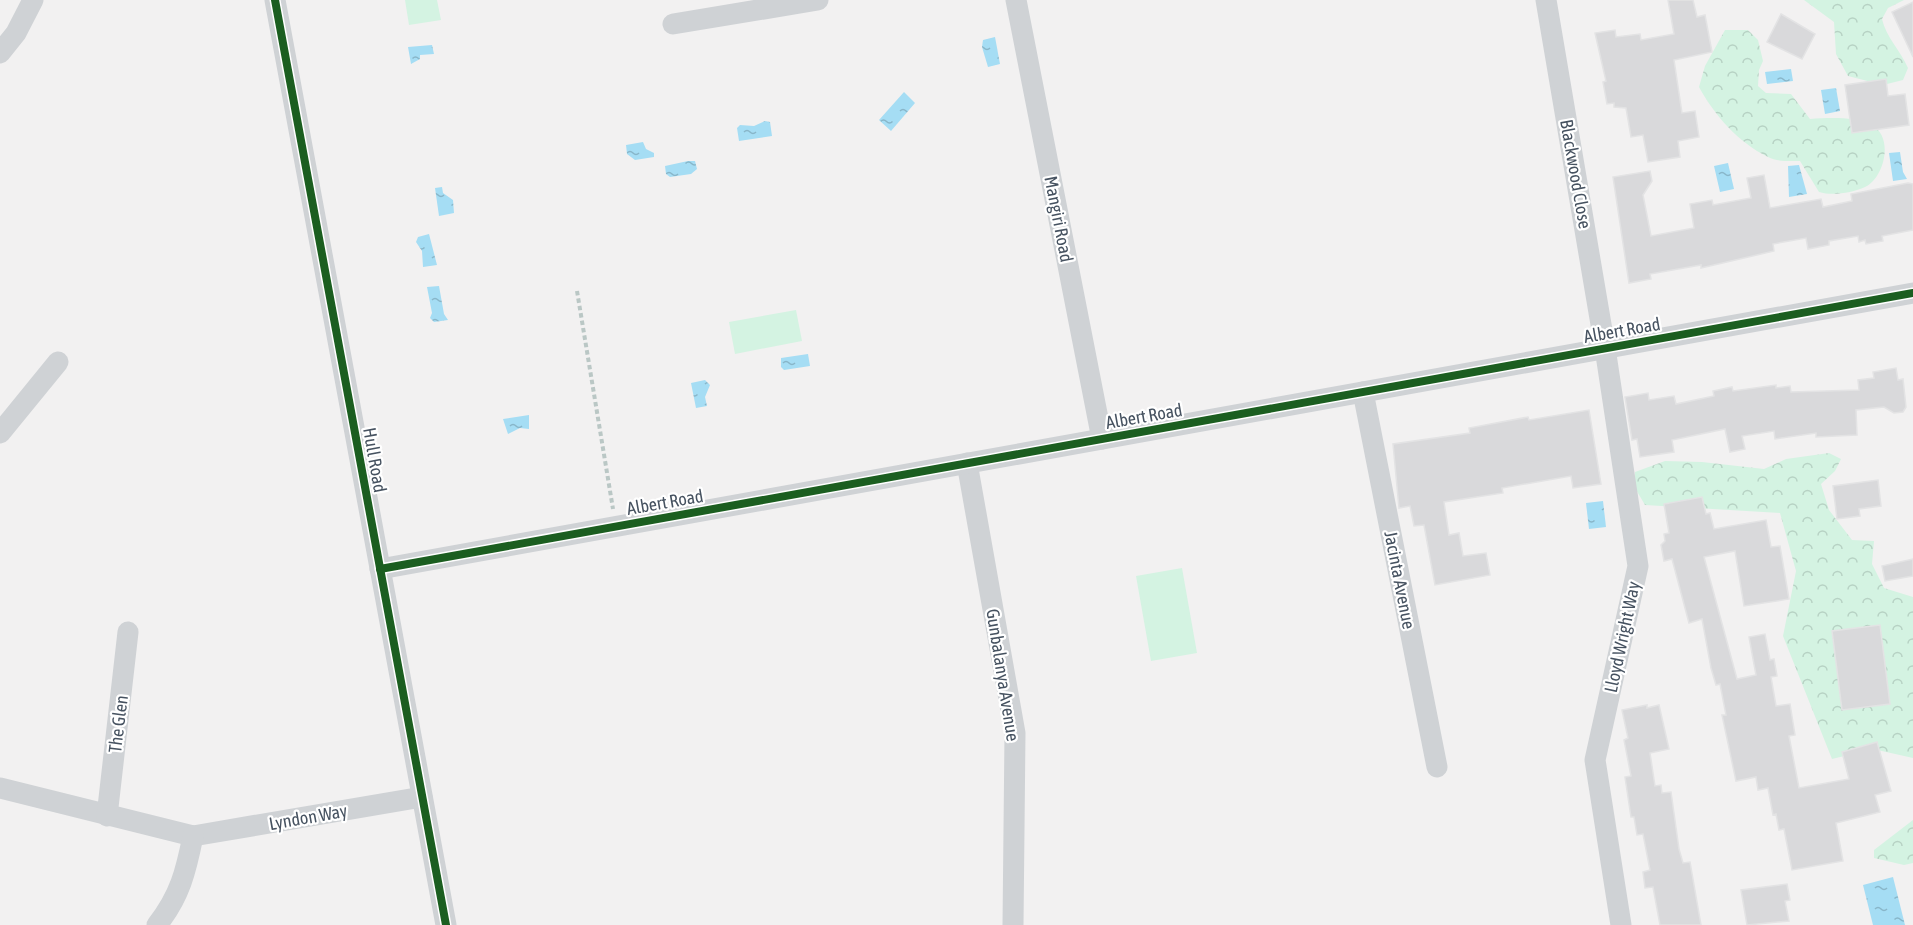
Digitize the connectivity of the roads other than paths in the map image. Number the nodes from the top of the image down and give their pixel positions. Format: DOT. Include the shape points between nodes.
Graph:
graph roads {
  1 [pos="33,0"];
  2 [pos="275,0"];
  3 [pos="818,0"];
  4 [pos="1016,0"];
  5 [pos="1546,0"];
  6 [pos="673,24"];
  7 [pos="0,52"];
  8 [pos="1913,293"];
  9 [pos="1605,348"];
  10 [pos="58,362"];
  11 [pos="1363,392"];
  12 [pos="0,433"];
  13 [pos="1102,439"];
  14 [pos="967,463"];
  15 [pos="380,568"];
  16 [pos="128,632"];
  17 [pos="1437,767"];
  18 [pos="0,788"];
  19 [pos="422,797"];
  20 [pos="107,816"];
  21 [pos="193,836"];
  22 [pos="158,925"];
  23 [pos="446,925"];
  24 [pos="1013,925"];
  25 [pos="1620,925"];
  1 -- 7 [label="street" via="16,33"];
  2 -- 15 [label="street, Hull Road"];
  3 -- 6 [label="street"];
  4 -- 13 [label="street, Mangiri Road"];
  5 -- 9 [label="street, Blackwood Close"];
  8 -- 9 [label="street, Albert Road"];
  9 -- 11 [label="street, Albert Road"];
  9 -- 25 [label="street, Lloyd Wright Way" via="1638,566 1595,760"];
  10 -- 12 [label="street"];
  11 -- 13 [label="street, Albert Road"];
  11 -- 17 [label="street, Jacinta Avenue"];
  13 -- 14 [label="street, Albert Road"];
  14 -- 15 [label="street, Albert Road"];
  14 -- 24 [label="street, Gunbalanya Avenue" via="1015,733"];
  15 -- 19 [label="street, Hull Road"];
  16 -- 20 [label="street, The Glen"];
  18 -- 20 [label="street, Lyndon Way"];
  19 -- 21 [label="street, Lyndon Way"];
  19 -- 23 [label="street, Hull Road"];
  20 -- 21 [label="street, Lyndon Way"];
  21 -- 22 [label="street" via="184,879"];
}
